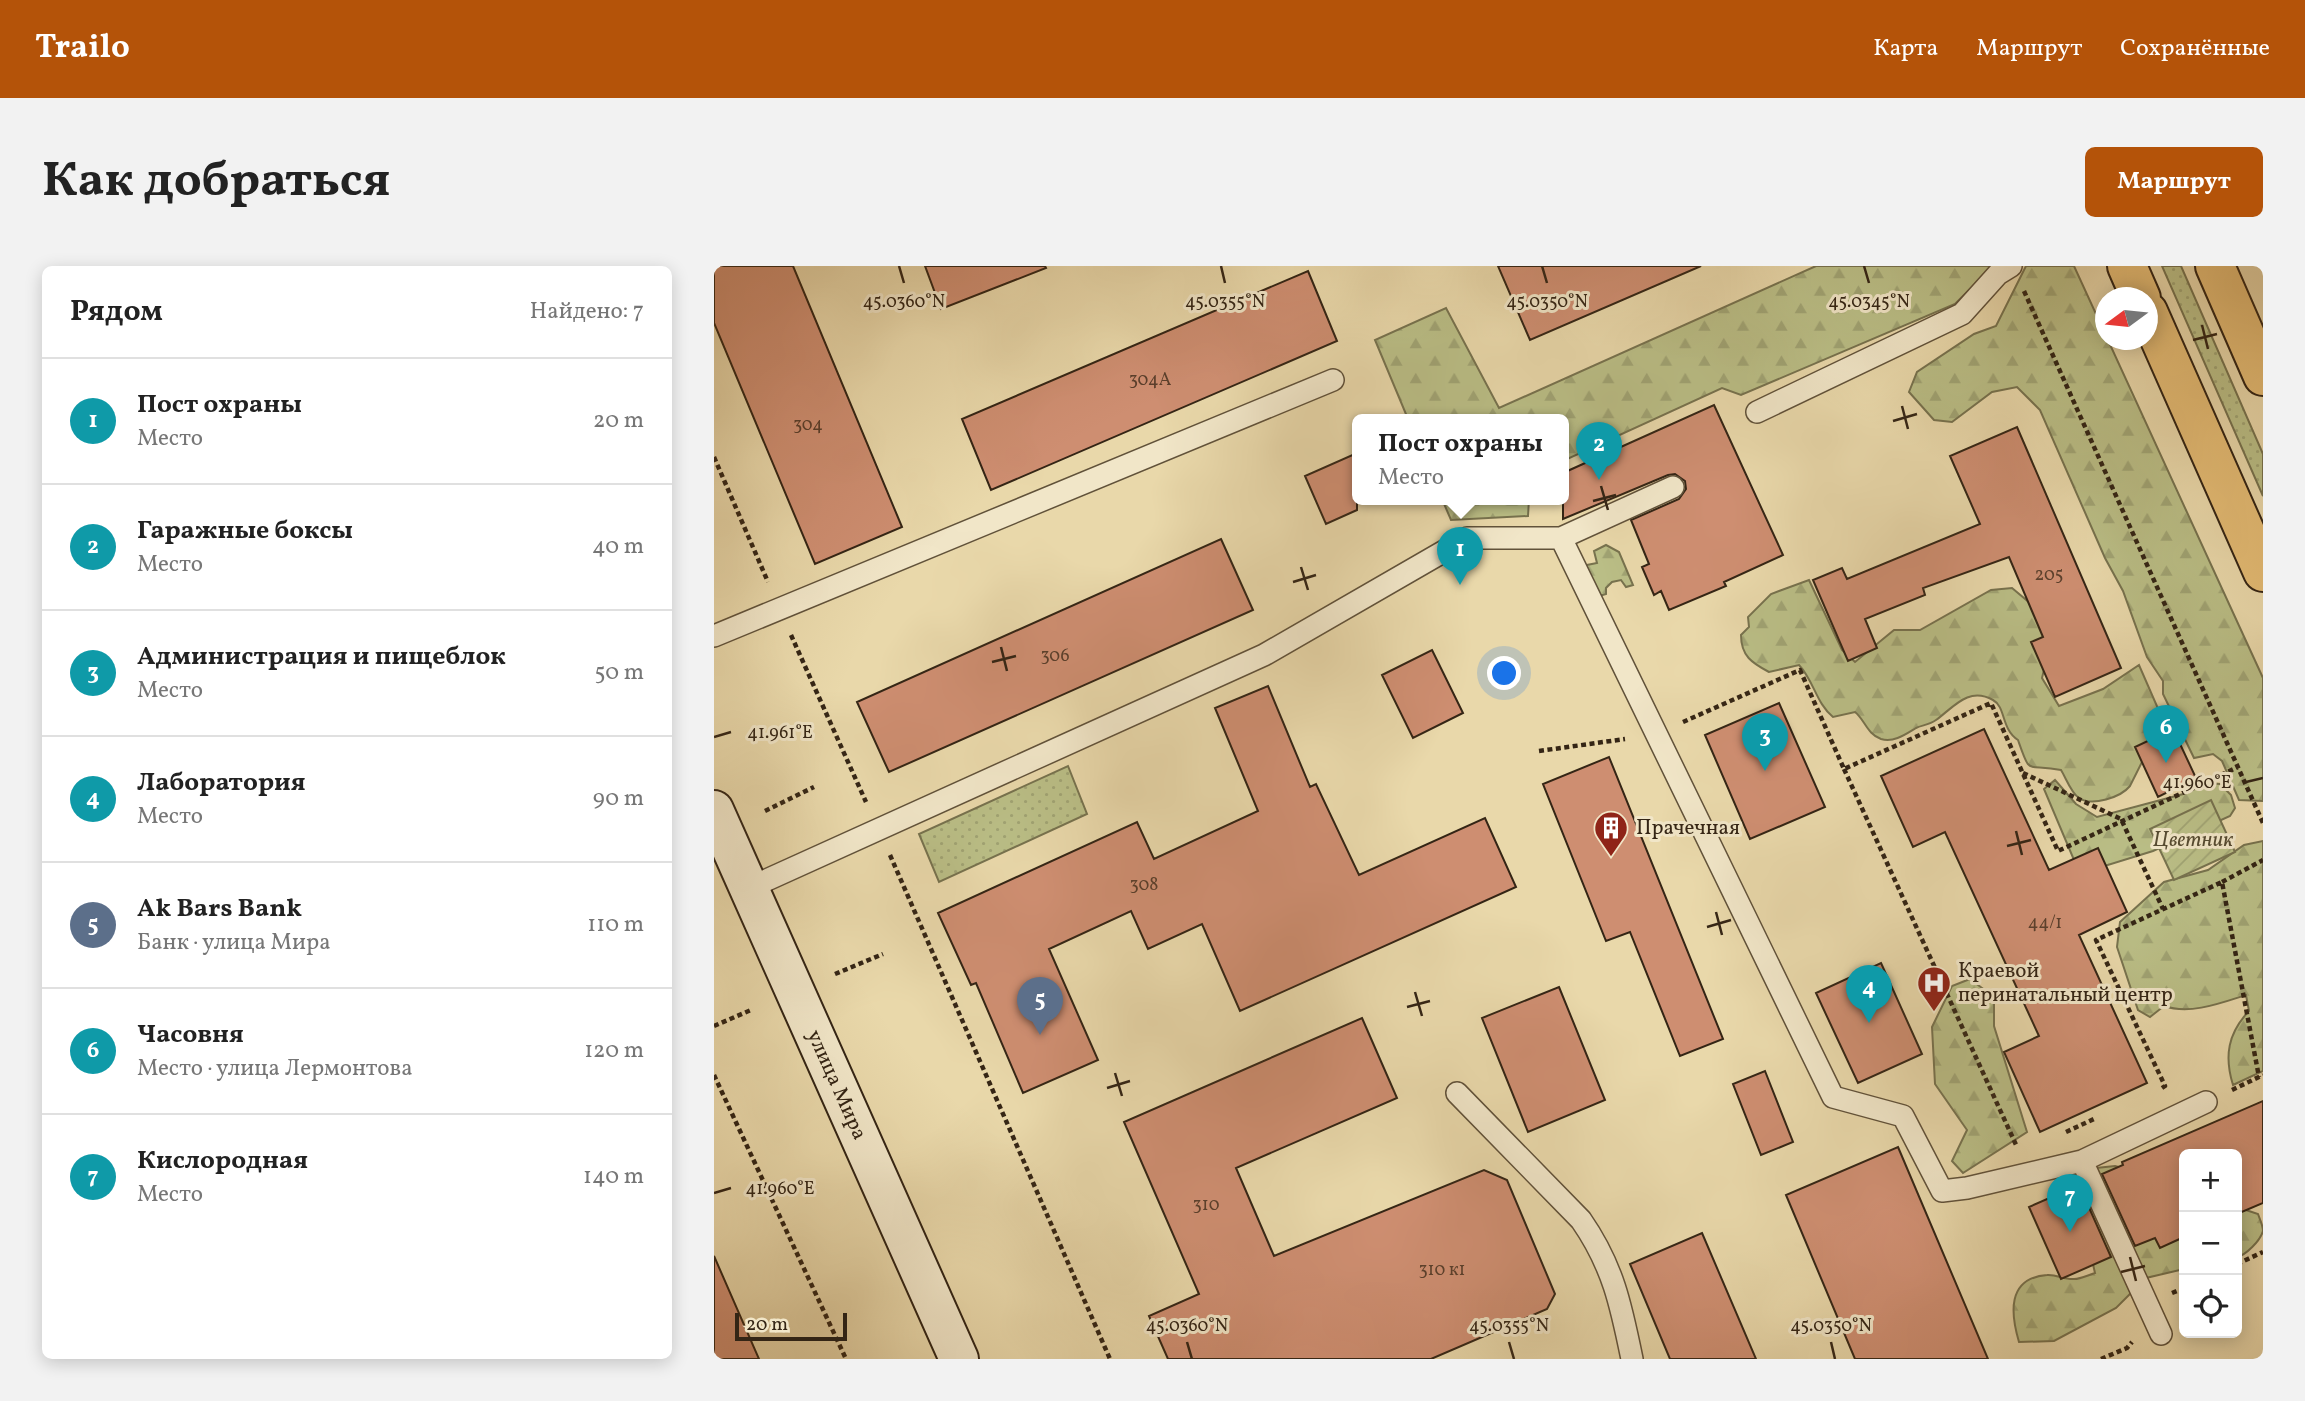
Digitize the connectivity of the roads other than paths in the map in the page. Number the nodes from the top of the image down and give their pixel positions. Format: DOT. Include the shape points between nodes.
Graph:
graph roads {
  1 [pos="2127,266"];
  2 [pos="2215,266"];
  3 [pos="2015,272"];
  4 [pos="2136,287"];
  5 [pos="2158,337"];
  6 [pos="2263,376"];
  7 [pos="1333,380"];
  8 [pos="1757,412"];
  9 [pos="1672,487"];
  10 [pos="1561,538"];
  11 [pos="2263,572"];
  12 [pos="714,636"];
  13 [pos="714,810"];
  14 [pos="749,888"];
  15 [pos="1457,1093"];
  16 [pos="2206,1102"];
  17 [pos="2082,1161"];
  18 [pos="2161,1334"];
  19 [pos="959,1359"];
  20 [pos="1632,1359"];
  1 -- 4 [label="main road"];
  2 -- 6 [label="main road"];
  3 -- 8 [label="lane" via="1998,274 1962,314"];
  5 -- 11 [label="main road"];
  7 -- 12 [label="lane"];
  9 -- 10 [label="lane"];
  10 -- 14 [label="lane" via="1468,538 1265,655"];
  10 -- 17 [label="lane" via="1833,1097 1903,1116 1942,1191"];
  13 -- 14 [label="main road, улица Мира"];
  14 -- 19 [label="main road, улица Мира"];
  15 -- 20 [label="lane" via="1597,1242 1612,1274"];
  16 -- 17 [label="lane"];
  17 -- 18 [label="lane"];
}
